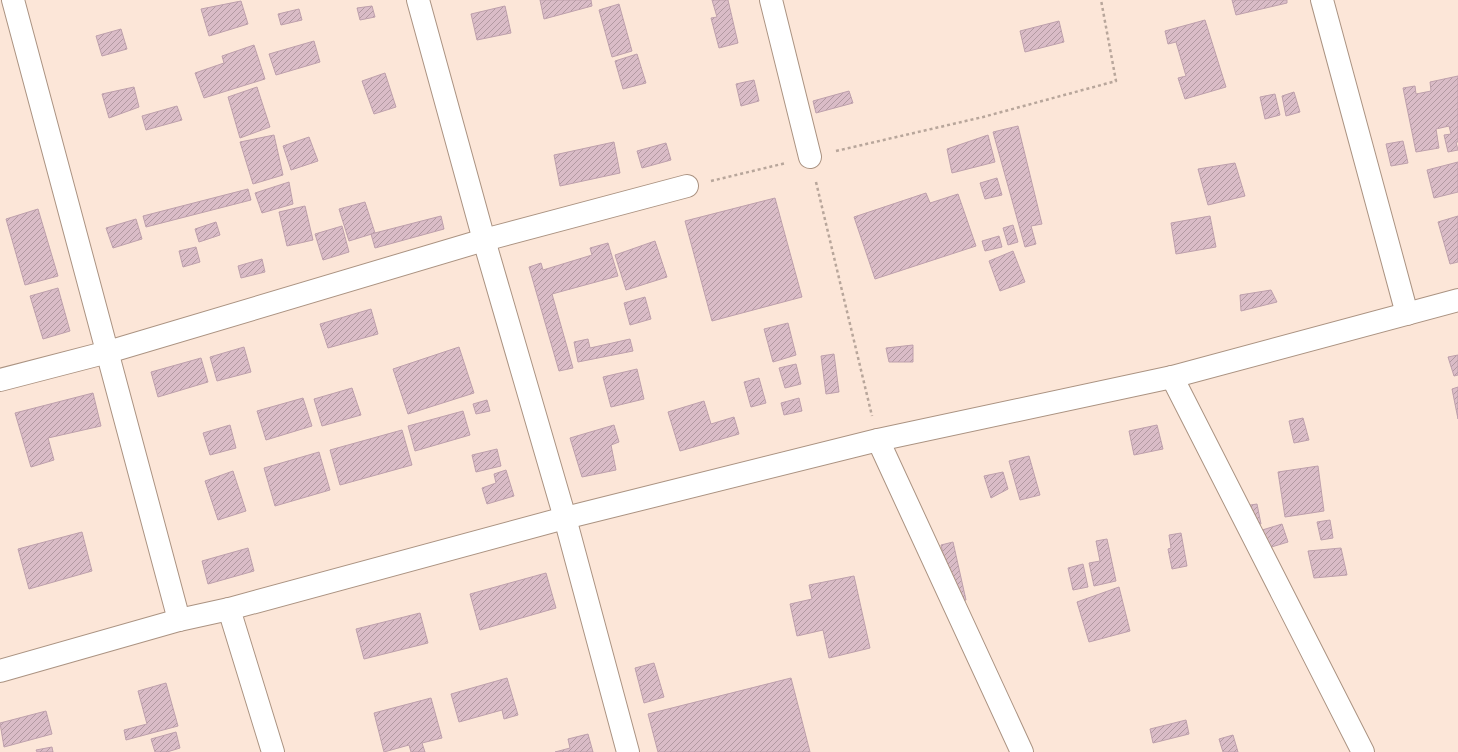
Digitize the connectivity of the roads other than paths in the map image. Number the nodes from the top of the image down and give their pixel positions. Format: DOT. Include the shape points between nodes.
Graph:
graph roads {
  1 [pos="13,0"];
  2 [pos="418,0"];
  3 [pos="771,0"];
  4 [pos="1322,0"];
  5 [pos="810,157"];
  6 [pos="687,186"];
  7 [pos="484,240"];
  8 [pos="1458,300"];
  9 [pos="1407,314"];
  10 [pos="108,352"];
  11 [pos="1172,376"];
  12 [pos="0,380"];
  13 [pos="878,440"];
  14 [pos="565,518"];
  15 [pos="229,609"];
  16 [pos="179,620"];
  17 [pos="0,671"];
  18 [pos="273,752"];
  19 [pos="628,752"];
  20 [pos="1022,752"];
  21 [pos="1363,752"];
  1 -- 10 [label="street"];
  2 -- 7 [label="street"];
  3 -- 5 [label="street"];
  4 -- 9 [label="street"];
  6 -- 7 [label="street"];
  7 -- 10 [label="street"];
  7 -- 14 [label="street"];
  8 -- 9 [label="street"];
  9 -- 11 [label="street"];
  10 -- 12 [label="street"];
  10 -- 16 [label="street"];
  11 -- 13 [label="street"];
  11 -- 21 [label="street"];
  13 -- 14 [label="street"];
  13 -- 20 [label="street"];
  14 -- 15 [label="street"];
  14 -- 19 [label="street"];
  15 -- 16 [label="street"];
  15 -- 18 [label="street"];
  16 -- 17 [label="street"];
}
